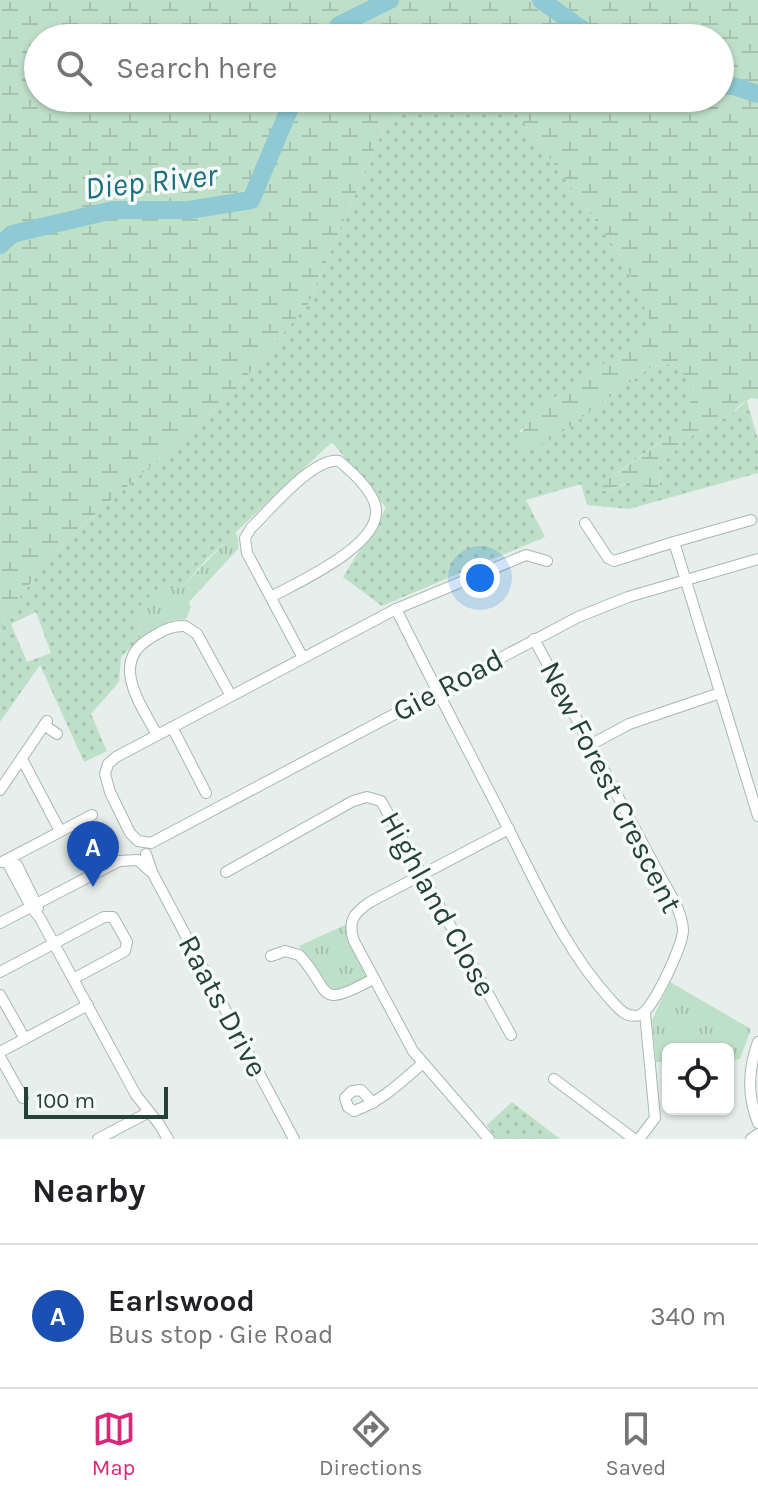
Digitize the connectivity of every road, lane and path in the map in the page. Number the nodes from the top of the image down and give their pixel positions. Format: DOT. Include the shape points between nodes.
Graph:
graph roads {
  1 [pos="751,520"];
  2 [pos="585,523"];
  3 [pos="674,542"];
  4 [pos="758,559"];
  5 [pos="547,561"];
  6 [pos="684,581"];
  7 [pos="271,597"];
  8 [pos="396,609"];
  9 [pos="534,639"];
  10 [pos="303,658"];
  11 [pos="437,691"];
  12 [pos="720,693"];
  13 [pos="231,696"];
  14 [pos="172,727"];
  15 [pos="57,734"];
  16 [pos="157,735"];
  17 [pos="590,745"];
  18 [pos="22,759"];
  19 [pos="0,790"];
  20 [pos="206,793"];
  21 [pos="92,815"];
  22 [pos="758,816"];
  23 [pos="509,829"];
  24 [pos="60,831"];
  25 [pos="138,848"];
  26 [pos="6,860"];
  27 [pos="226,872"];
  28 [pos="421,874"];
  29 [pos="34,905"];
  30 [pos="0,923"];
  31 [pos="55,944"];
  32 [pos="271,956"];
  33 [pos="0,972"];
  34 [pos="73,979"];
  35 [pos="373,979"];
  36 [pos="0,995"];
  37 [pos="88,1005"];
  38 [pos="645,1013"];
  39 [pos="511,1035"];
  40 [pos="25,1039"];
  41 [pos="758,1042"];
  42 [pos="0,1055"];
  43 [pos="422,1064"];
  44 [pos="554,1079"];
  45 [pos="23,1098"];
  46 [pos="373,1103"];
  47 [pos="149,1112"];
  48 [pos="758,1123"];
  49 [pos="758,1134"];
  50 [pos="98,1139"];
  51 [pos="168,1139"];
  52 [pos="294,1139"];
  53 [pos="489,1139"];
  54 [pos="636,1139"];
  55 [pos="751,1139"];
  1 -- 3 [label="street"];
  2 -- 3 [label="street" via="614,561"];
  3 -- 6 [label="street"];
  4 -- 6 [label="street, Gie Road"];
  5 -- 8 [label="street" via="526,555"];
  6 -- 9 [label="street, Gie Road" via="598,608"];
  6 -- 12 [label="street"];
  7 -- 7 [label="street" via="245,550 246,535 313,469 327,460 339,461 371,497 373,523 350,553"];
  7 -- 10 [label="street"];
  8 -- 10 [label="street"];
  8 -- 11 [label="street"];
  9 -- 11 [label="street, Gie Road"];
  9 -- 17 [label="street, New Forest Crescent"];
  10 -- 13 [label="street"];
  11 -- 23 [label="street"];
  11 -- 25 [label="street, Gie Road"];
  12 -- 17 [label="street" via="629,724"];
  12 -- 22 [label="street"];
  13 -- 14 [label="street"];
  13 -- 16 [label="street" via="197,634 185,626 168,628 144,642 129,665 131,685"];
  14 -- 16 [label="street"];
  14 -- 20 [label="street"];
  15 -- 18 [label="street" via="46,723"];
  16 -- 25 [label="street, Raats Drive" via="116,757 106,769 107,783"];
  17 -- 38 [label="street, New Forest Crescent" via="682,924 680,945"];
  18 -- 19 [label="street"];
  18 -- 24 [label="street"];
  21 -- 24 [label="street"];
  23 -- 28 [label="street"];
  23 -- 38 [label="street" via="593,980 627,1015"];
  24 -- 26 [label="street"];
  25 -- 29 [label="street, Gie Road"];
  25 -- 52 [label="street, Raats Drive"];
  26 -- 29 [label="street"];
  27 -- 28 [label="street, Highland Close" via="367,797 387,807"];
  28 -- 35 [label="street" via="370,902 351,920 354,941"];
  28 -- 39 [label="street, Highland Close"];
  29 -- 30 [label="street, Gie Road"];
  29 -- 31 [label="street"];
  31 -- 33 [label="street"];
  31 -- 34 [label="street"];
  31 -- 34 [label="street" via="104,917 113,917 127,942 125,951"];
  32 -- 35 [label="street" via="285,951 299,955 321,989 333,995"];
  34 -- 37 [label="street"];
  35 -- 43 [label="street"];
  36 -- 40 [label="street"];
  37 -- 40 [label="street"];
  37 -- 47 [label="street"];
  38 -- 54 [label="street" via="655,1118"];
  40 -- 42 [label="street"];
  41 -- 48 [label="street" via="749,1078"];
  42 -- 45 [label="street"];
  43 -- 46 [label="street"];
  43 -- 53 [label="street"];
  44 -- 54 [label="street"];
  47 -- 50 [label="street"];
  47 -- 51 [label="street"];
  49 -- 55 [label="street"];
}
